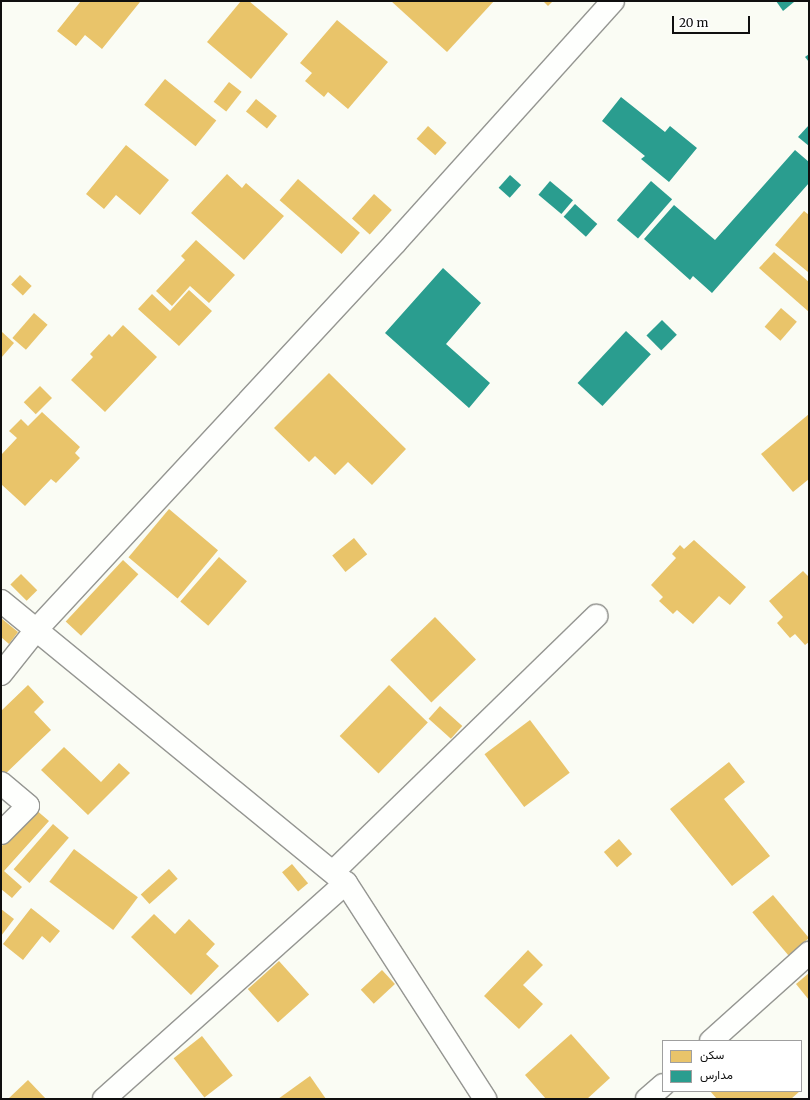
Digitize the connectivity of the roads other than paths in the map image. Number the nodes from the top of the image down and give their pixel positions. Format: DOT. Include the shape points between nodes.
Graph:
graph roads {
  1 [pos="613,1"];
  2 [pos="1,601"];
  3 [pos="596,616"];
  4 [pos="36,630"];
  5 [pos="1,674"];
  6 [pos="1,783"];
  7 [pos="1,833"];
  8 [pos="340,877"];
  9 [pos="809,953"];
  10 [pos="712,1040"];
  11 [pos="662,1086"];
  12 [pos="104,1099"];
  13 [pos="485,1099"];
  14 [pos="647,1099"];
  1 -- 4 [label="street" via="396,242"];
  2 -- 4 [label="street"];
  3 -- 8 [label="street"];
  4 -- 5 [label="street"];
  4 -- 8 [label="street"];
  6 -- 7 [label="street" via="28,806"];
  8 -- 12 [label="street"];
  8 -- 13 [label="street"];
  9 -- 10 [label="street"];
  11 -- 14 [label="street"];
}
